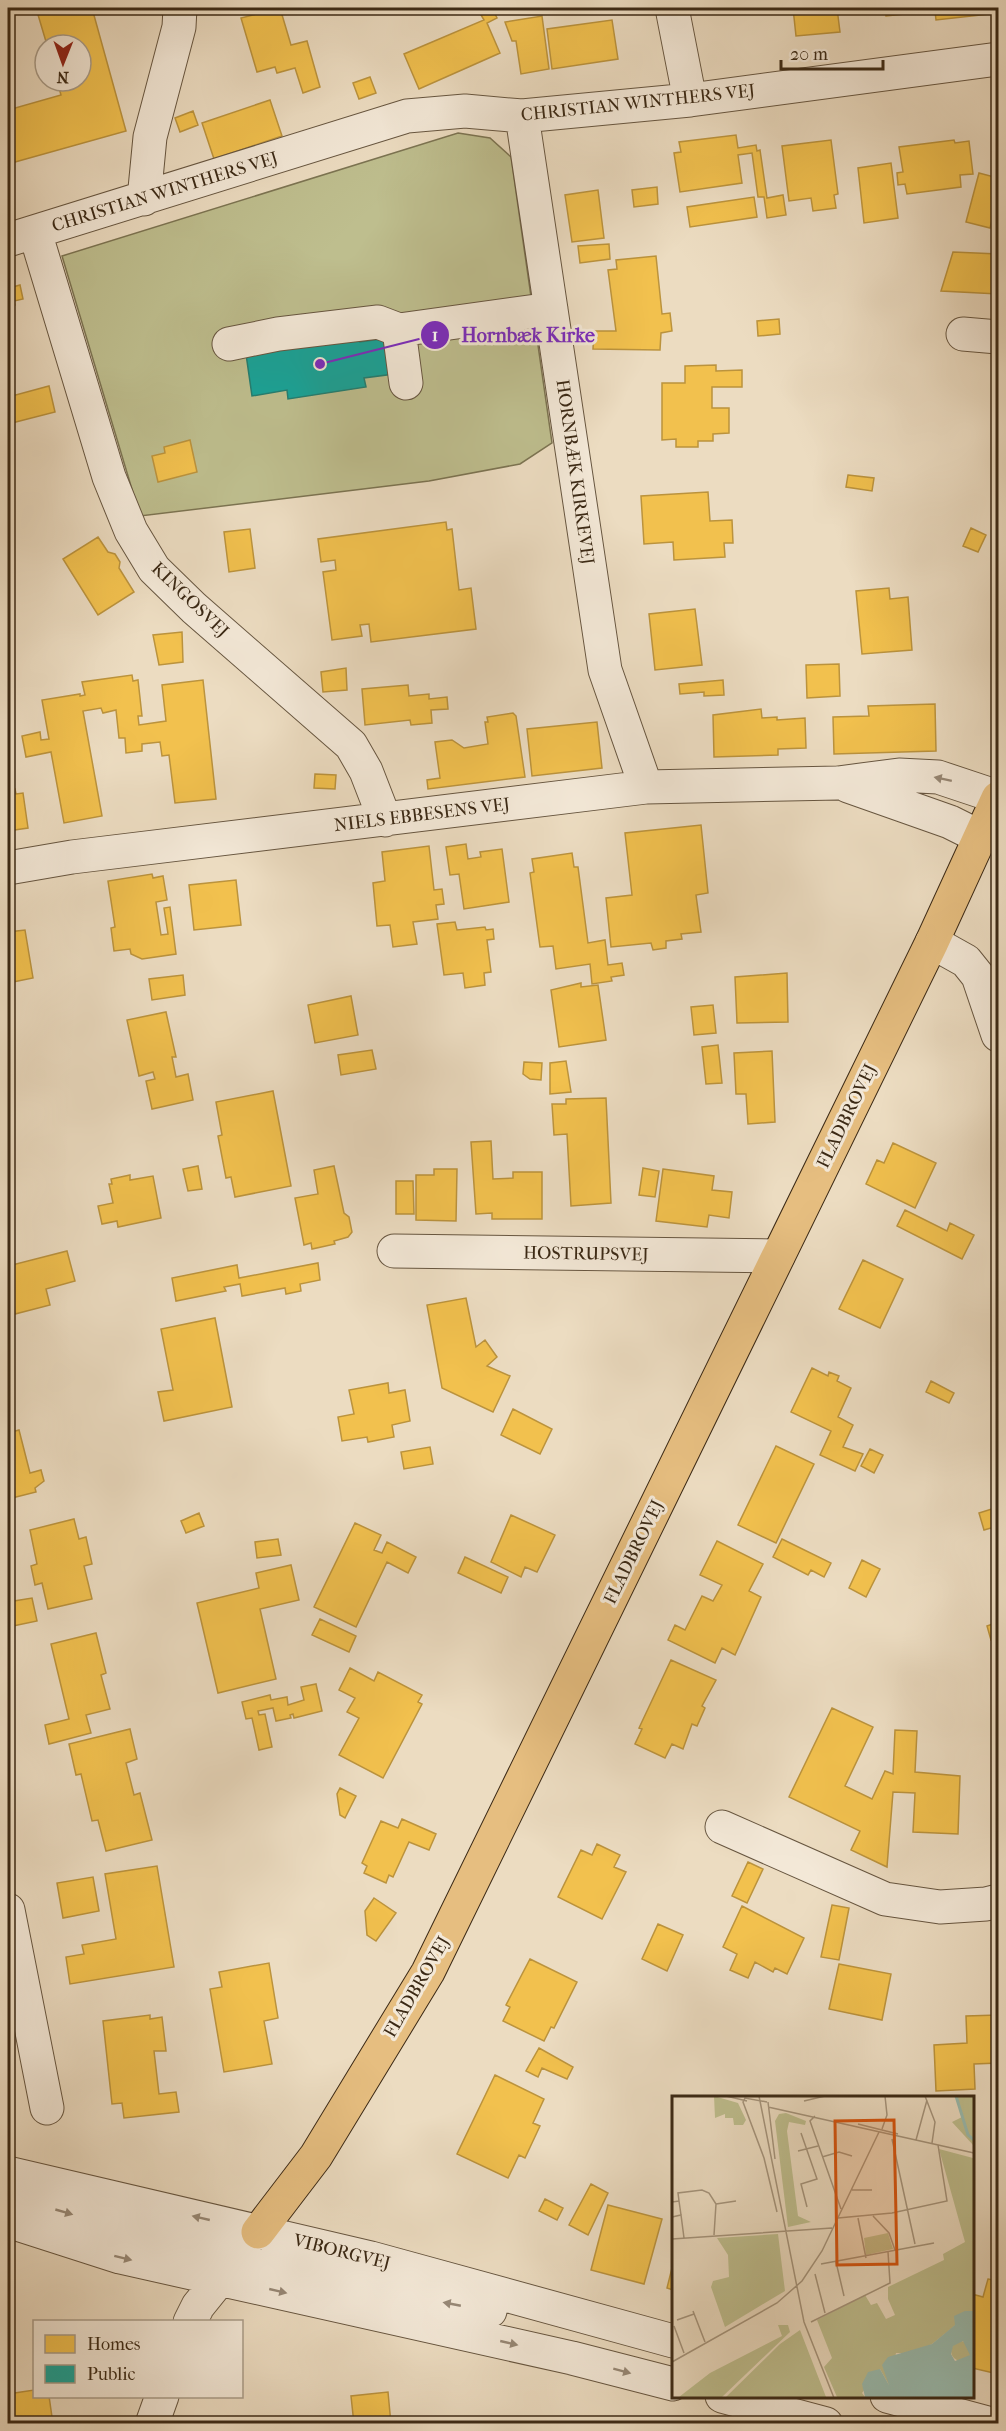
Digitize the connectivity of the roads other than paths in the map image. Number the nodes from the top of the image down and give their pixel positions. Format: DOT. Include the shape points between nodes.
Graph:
graph roads {
  1 [pos="180,8"];
  2 [pos="672,8"];
  3 [pos="999,59"];
  4 [pos="690,100"];
  5 [pos="522,116"];
  6 [pos="144,199"];
  7 [pos="21,236"];
  8 [pos="551,309"];
  9 [pos="399,330"];
  10 [pos="963,334"];
  11 [pos="999,337"];
  12 [pos="229,344"];
  13 [pos="406,383"];
  14 [pos="838,783"];
  15 [pos="646,787"];
  16 [pos="999,798"];
  17 [pos="385,820"];
  18 [pos="980,837"];
  19 [pos="8,868"];
  20 [pos="932,942"];
  21 [pos="999,1035"];
  22 [pos="394,1251"];
  23 [pos="778,1256"];
  24 [pos="722,1827"];
  25 [pos="999,1901"];
  26 [pos="8,1910"];
  27 [pos="47,2108"];
  28 [pos="8,2173"];
  29 [pos="8,2196"];
  30 [pos="8,2221"];
  31 [pos="258,2232"];
  32 [pos="221,2278"];
  33 [pos="190,2320"];
  34 [pos="593,2320"];
  35 [pos="672,2341"];
  36 [pos="672,2384"];
  37 [pos="162,2398"];
  38 [pos="726,2398"];
  39 [pos="891,2398"];
  40 [pos="152,2424"];
  41 [pos="826,2424"];
  42 [pos="991,2424"];
  1 -- 6 [label="street" via="150,137"];
  2 -- 4 [label="street"];
  3 -- 4 [label="street, CHRISTIAN WINTHERS VEJ"];
  4 -- 5 [label="street, CHRISTIAN WINTHERS VEJ"];
  5 -- 6 [label="street, CHRISTIAN WINTHERS VEJ" via="465,111 407,116"];
  5 -- 8 [label="street, HORNBÆK KIRKEVEJ"];
  6 -- 7 [label="street, CHRISTIAN WINTHERS VEJ"];
  7 -- 17 [label="street, KINGOSVEJ" via="109,477 131,531 154,569 351,745"];
  8 -- 9 [label="street"];
  8 -- 15 [label="street, HORNBÆK KIRKEVEJ" via="605,670"];
  9 -- 12 [label="street" via="378,322"];
  9 -- 13 [label="street"];
  10 -- 11 [label="street"];
  14 -- 15 [label="street, NIELS EBBESENS VEJ"];
  16 -- 14 [label="street, NIELS EBBESENS VEJ, one-way" via="938,777 899,775"];
  14 -- 18 [label="street, NIELS EBBESENS VEJ" via="893,800"];
  15 -- 17 [label="street, NIELS EBBESENS VEJ"];
  16 -- 18 [label="main road, FLADBROVEJ"];
  17 -- 19 [label="street, NIELS EBBESENS VEJ"];
  18 -- 20 [label="main road, FLADBROVEJ"];
  20 -- 21 [label="street" via="966,961 978,976"];
  20 -- 23 [label="main road, FLADBROVEJ"];
  22 -- 23 [label="street, HOSTRUPSVEJ"];
  23 -- 31 [label="main road, FLADBROVEJ" via="428,1972 316,2156"];
  24 -- 25 [label="street" via="885,1899 940,1907"];
  26 -- 27 [label="street"];
  31 -- 28 [label="street, VIBORGVEJ, one-way"];
  29 -- 31 [label="street, one-way" via="193,2247 233,2245"];
  30 -- 32 [label="street, one-way" via="120,2257"];
  31 -- 32 [label="street, FLADBROVEJ"];
  31 -- 34 [label="street, VIBORGVEJ" via="371,2258"];
  32 -- 33 [label="street, FLADBROVEJ"];
  34 -- 32 [label="street, one-way" via="496,2313 273,2264 234,2271"];
  32 -- 36 [label="street, one-way"];
  34 -- 35 [label="street, VIBORGVEJ"];
  37 -- 40 [label="street"];
  38 -- 41 [label="street"];
  39 -- 42 [label="street"];
}
